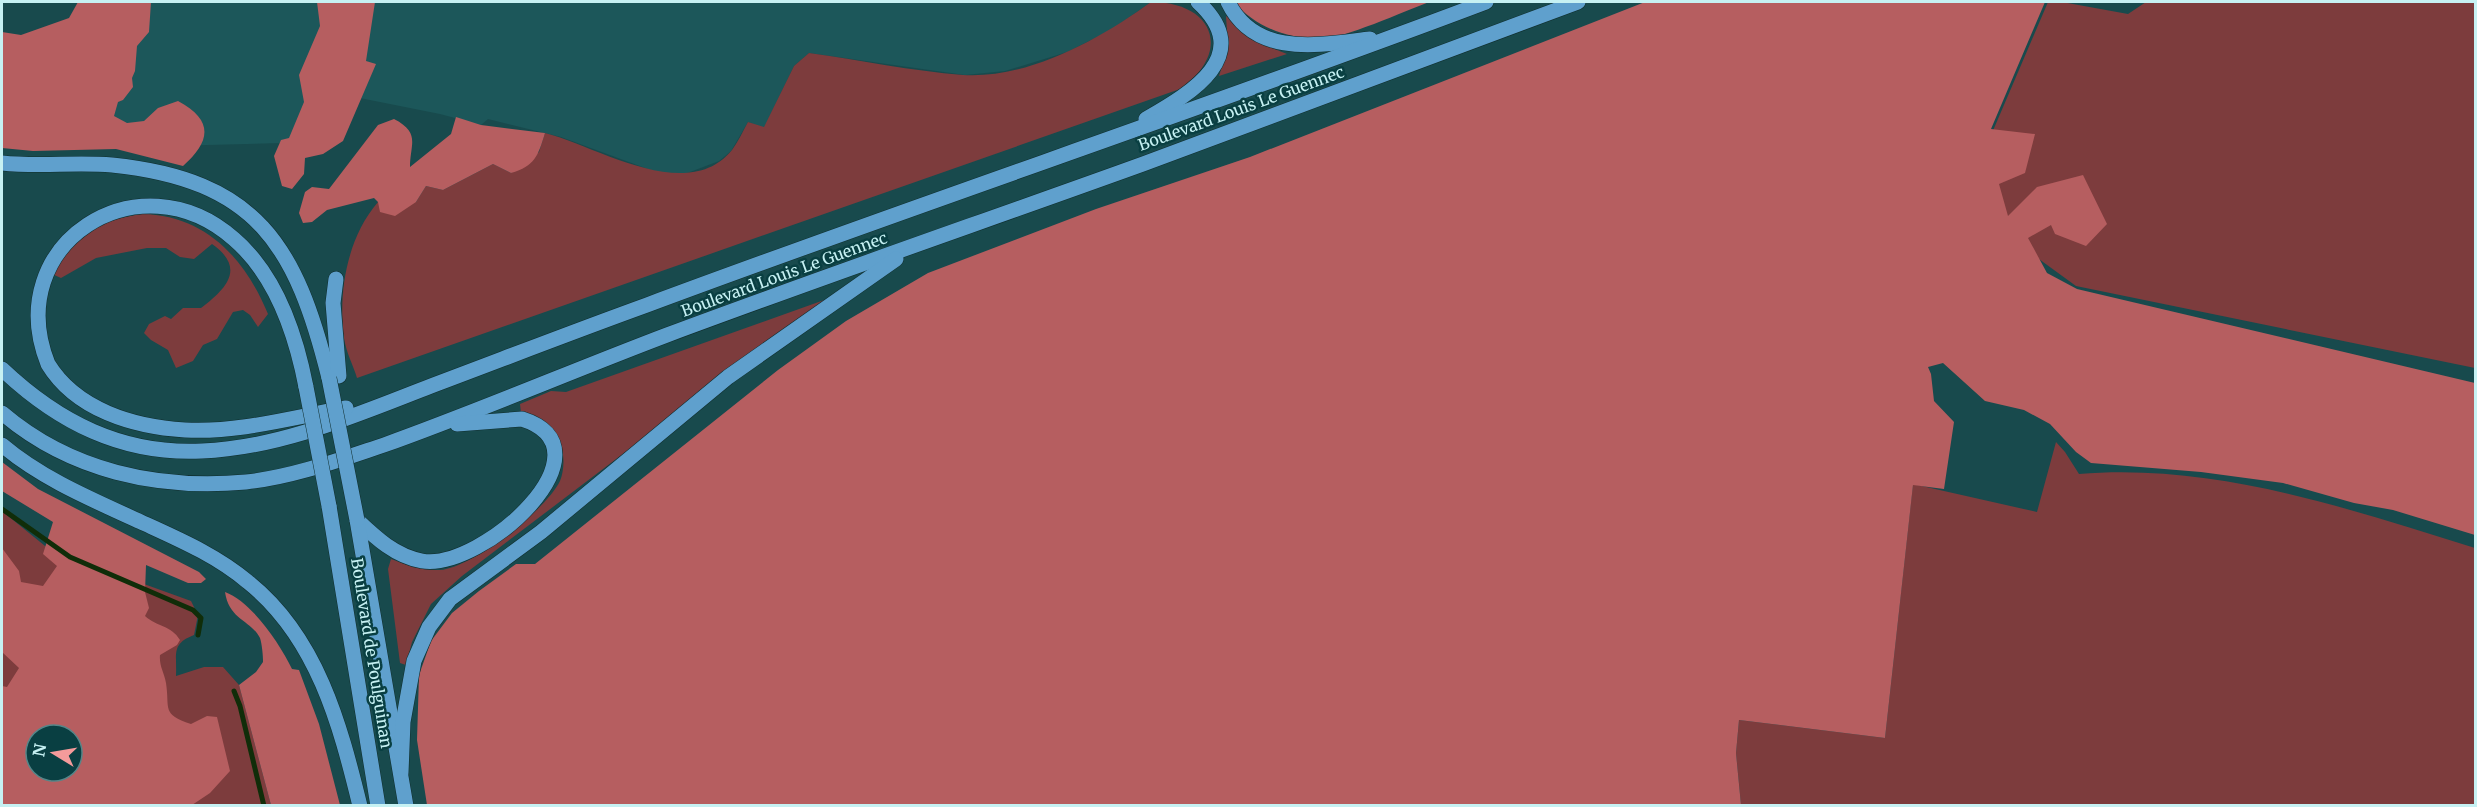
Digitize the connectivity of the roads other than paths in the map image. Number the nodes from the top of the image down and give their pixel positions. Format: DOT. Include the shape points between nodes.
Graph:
graph roads {
  1 [pos="1198,2"];
  2 [pos="1228,2"];
  3 [pos="1486,2"];
  4 [pos="1578,2"];
  5 [pos="1394,37"];
  6 [pos="1114,138"];
  7 [pos="2,163"];
  8 [pos="913,247"];
  9 [pos="336,279"];
  10 [pos="2,369"];
  11 [pos="334,377"];
  12 [pos="394,401"];
  13 [pos="2,413"];
  14 [pos="436,427"];
  15 [pos="2,445"];
  16 [pos="357,520"];
  17 [pos="401,773"];
  18 [pos="360,806"];
  19 [pos="378,806"];
  20 [pos="406,806"];
  1 -- 6 [label="main road" via="1211,17 1219,38 1213,69 1189,94"];
  2 -- 5 [label="main road" via="1250,30 1285,44 1308,46"];
  3 -- 5 [label="main road, Boulevard Louis Le Guennec"];
  4 -- 8 [label="main road, Boulevard Louis Le Guennec"];
  5 -- 6 [label="main road, Boulevard Louis Le Guennec"];
  6 -- 12 [label="main road, Boulevard Louis Le Guennec" via="744,269"];
  7 -- 11 [label="main road" via="129,167 199,184 234,201 270,233 288,261"];
  8 -- 14 [label="main road, Boulevard Louis Le Guennec" via="668,335"];
  8 -- 17 [label="main road" via="728,377 541,532 450,599 429,627 412,667 403,722"];
  9 -- 11 [label="main road"];
  10 -- 12 [label="main road, Boulevard Louis Le Guennec" via="60,417 89,431 123,442 176,451 258,444"];
  11 -- 16 [label="main road, Boulevard de Poulguinan, bridge"];
  12 -- 19 [label="main road, Boulevard de Poulguinan, bridge" via="207,431 160,427 111,415 77,396 54,373 34,332 35,285 43,264 72,229 90,217 133,205 158,207 206,220 234,239 266,279 287,322 306,387 329,506 342,569"];
  13 -- 14 [label="main road, Boulevard Louis Le Guennec" via="36,439 82,462 117,474 185,484 248,482 284,476"];
  14 -- 16 [label="main road" via="506,419 531,422 550,441 553,450 546,489 502,530 458,557 439,562 420,561 393,551"];
  15 -- 18 [label="main road" via="62,484 208,554 247,580 270,602 305,649 327,693"];
  16 -- 17 [label="main road, Boulevard de Poulguinan"];
  17 -- 20 [label="main road, Boulevard de Poulguinan"];
}
